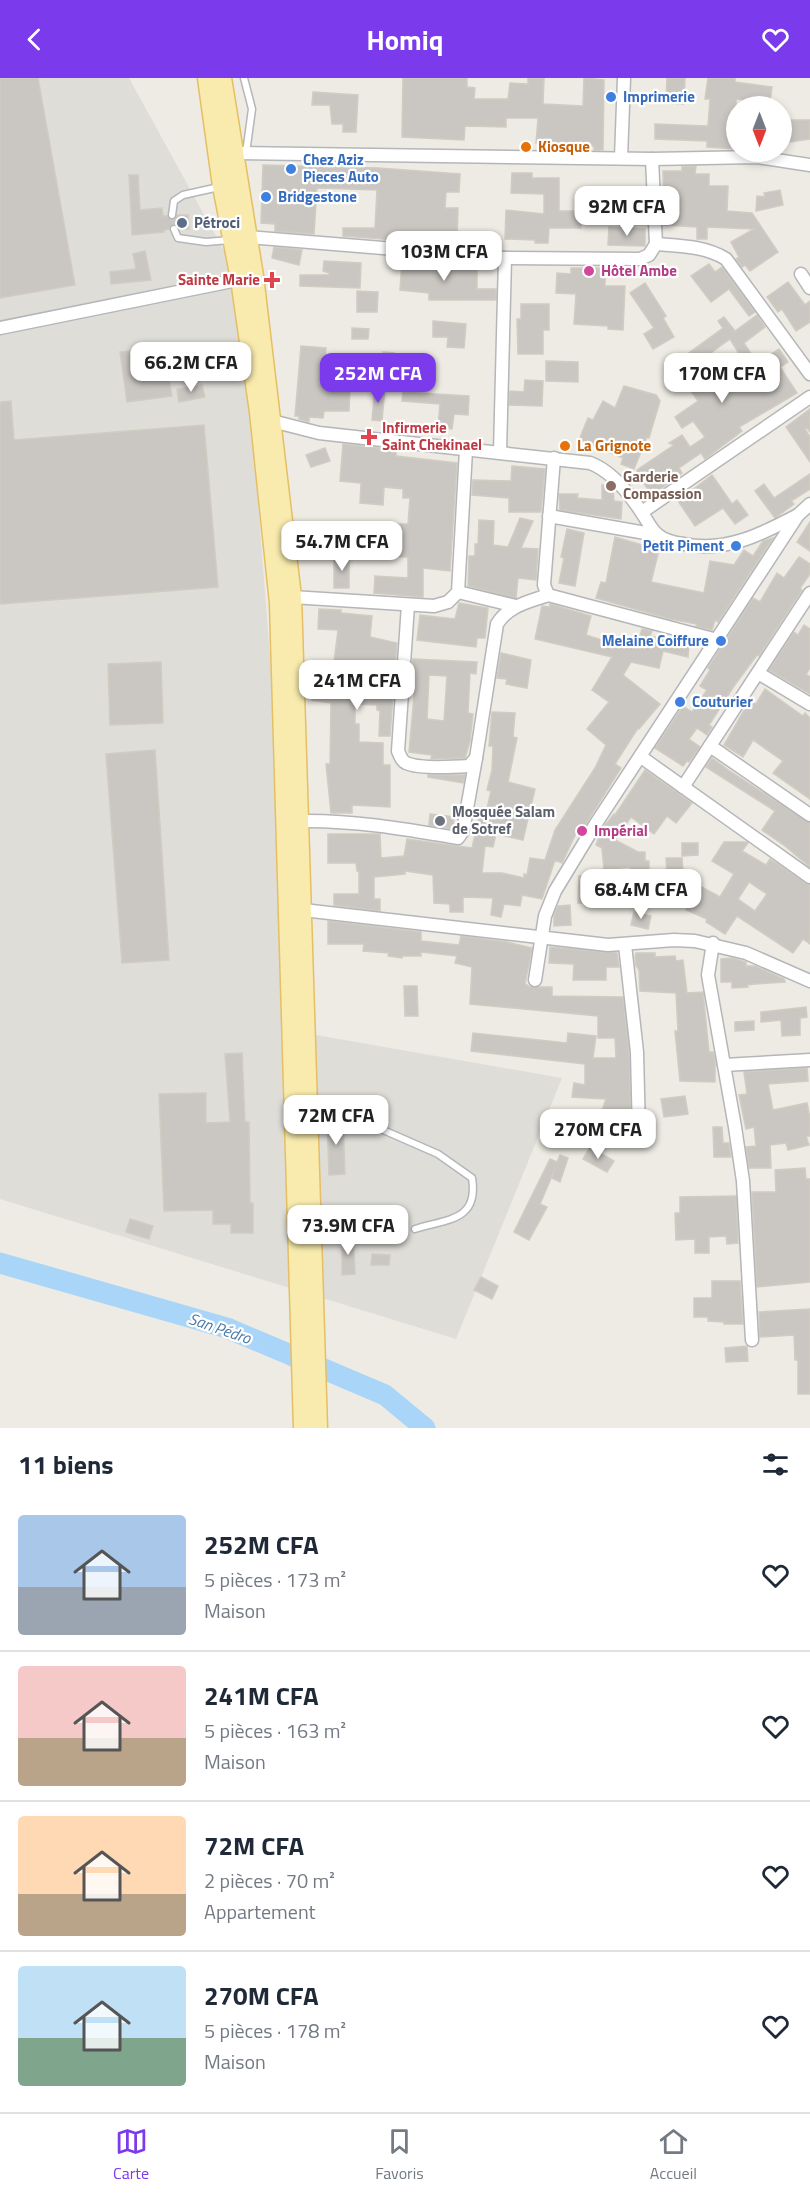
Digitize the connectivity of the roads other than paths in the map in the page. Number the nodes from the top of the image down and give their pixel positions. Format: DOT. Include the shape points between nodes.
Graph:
graph roads {
  1 [pos="207,78"];
  2 [pos="222,78"];
  3 [pos="244,78"];
  4 [pos="624,78"];
  5 [pos="241,154"];
  6 [pos="621,158"];
  7 [pos="652,159"];
  8 [pos="810,165"];
  9 [pos="222,186"];
  10 [pos="172,215"];
  11 [pos="174,229"];
  12 [pos="240,238"];
  13 [pos="656,244"];
  14 [pos="505,258"];
  15 [pos="801,274"];
  16 [pos="247,278"];
  17 [pos="810,288"];
  18 [pos="0,328"];
  19 [pos="810,374"];
  20 [pos="810,397"];
  21 [pos="273,421"];
  22 [pos="466,450"];
  23 [pos="500,452"];
  24 [pos="554,458"];
  25 [pos="810,504"];
  26 [pos="642,512"];
  27 [pos="798,515"];
  28 [pos="549,516"];
  29 [pos="657,535"];
  30 [pos="458,592"];
  31 [pos="810,593"];
  32 [pos="548,596"];
  33 [pos="292,597"];
  34 [pos="408,605"];
  35 [pos="516,606"];
  36 [pos="805,610"];
  37 [pos="717,640"];
  38 [pos="758,674"];
  39 [pos="810,704"];
  40 [pos="710,746"];
  41 [pos="641,757"];
  42 [pos="476,758"];
  43 [pos="683,787"];
  44 [pos="810,815"];
  45 [pos="299,821"];
  46 [pos="810,877"];
  47 [pos="303,910"];
  48 [pos="541,938"];
  49 [pos="713,943"];
  50 [pos="626,945"];
  51 [pos="535,980"];
  52 [pos="810,982"];
  53 [pos="810,1060"];
  54 [pos="724,1065"];
  55 [pos="300,1100"];
  56 [pos="639,1134"];
  57 [pos="415,1229"];
  58 [pos="307,1298"];
  59 [pos="752,1340"];
  60 [pos="303,1428"];
  61 [pos="318,1428"];
  1 -- 9 [label="main road"];
  2 -- 5 [label="main road"];
  3 -- 5 [label="lane" via="252,109"];
  4 -- 6 [label="street"];
  5 -- 6 [label="street"];
  5 -- 12 [label="main road"];
  6 -- 7 [label="street"];
  7 -- 8 [label="street" via="757,157"];
  7 -- 13 [label="street"];
  9 -- 10 [label="lane" via="183,195 174,201"];
  9 -- 12 [label="main road"];
  11 -- 12 [label="lane" via="178,238 191,241"];
  12 -- 14 [label="street"];
  12 -- 16 [label="main road"];
  13 -- 14 [label="street" via="650,255 640,259"];
  13 -- 19 [label="street" via="715,252 726,259"];
  14 -- 23 [label="street"];
  15 -- 17 [label="street"];
  16 -- 18 [label="street"];
  16 -- 21 [label="main road"];
  16 -- 55 [label="main road" via="279,603"];
  20 -- 26 [label="street"];
  21 -- 22 [label="street" via="319,433"];
  21 -- 33 [label="main road"];
  22 -- 23 [label="street"];
  22 -- 30 [label="street"];
  23 -- 24 [label="street"];
  24 -- 26 [label="street" via="600,466"];
  24 -- 28 [label="street"];
  25 -- 27 [label="street"];
  26 -- 29 [label="street"];
  27 -- 29 [label="street" via="757,536 726,545 694,547"];
  27 -- 37 [label="street"];
  28 -- 29 [label="street"];
  28 -- 32 [label="street" via="544,585"];
  30 -- 34 [label="street" via="448,602 434,606"];
  30 -- 35 [label="street"];
  31 -- 36 [label="street"];
  32 -- 35 [label="street"];
  32 -- 37 [label="street"];
  33 -- 34 [label="street"];
  33 -- 45 [label="main road"];
  34 -- 42 [label="street" via="398,751 401,759 447,768 469,766"];
  35 -- 42 [label="street" via="497,624"];
  36 -- 38 [label="street"];
  37 -- 41 [label="street"];
  38 -- 39 [label="street"];
  38 -- 40 [label="street"];
  40 -- 43 [label="street"];
  40 -- 44 [label="street"];
  41 -- 43 [label="street"];
  41 -- 48 [label="street" via="555,891"];
  42 -- 45 [label="street" via="463,831 458,838 329,820"];
  43 -- 46 [label="street"];
  45 -- 47 [label="main road"];
  47 -- 48 [label="street"];
  47 -- 55 [label="main road"];
  48 -- 50 [label="street"];
  48 -- 51 [label="street"];
  49 -- 50 [label="street" via="674,940"];
  49 -- 52 [label="street" via="746,953"];
  49 -- 54 [label="street" via="708,975"];
  50 -- 56 [label="street" via="637,1052"];
  53 -- 54 [label="street"];
  54 -- 59 [label="street" via="743,1181"];
  55 -- 57 [label="lane" via="358,1119 438,1154 472,1178 471,1204 463,1215"];
  55 -- 58 [label="main road"];
  58 -- 60 [label="main road"];
  58 -- 61 [label="main road"];
}
